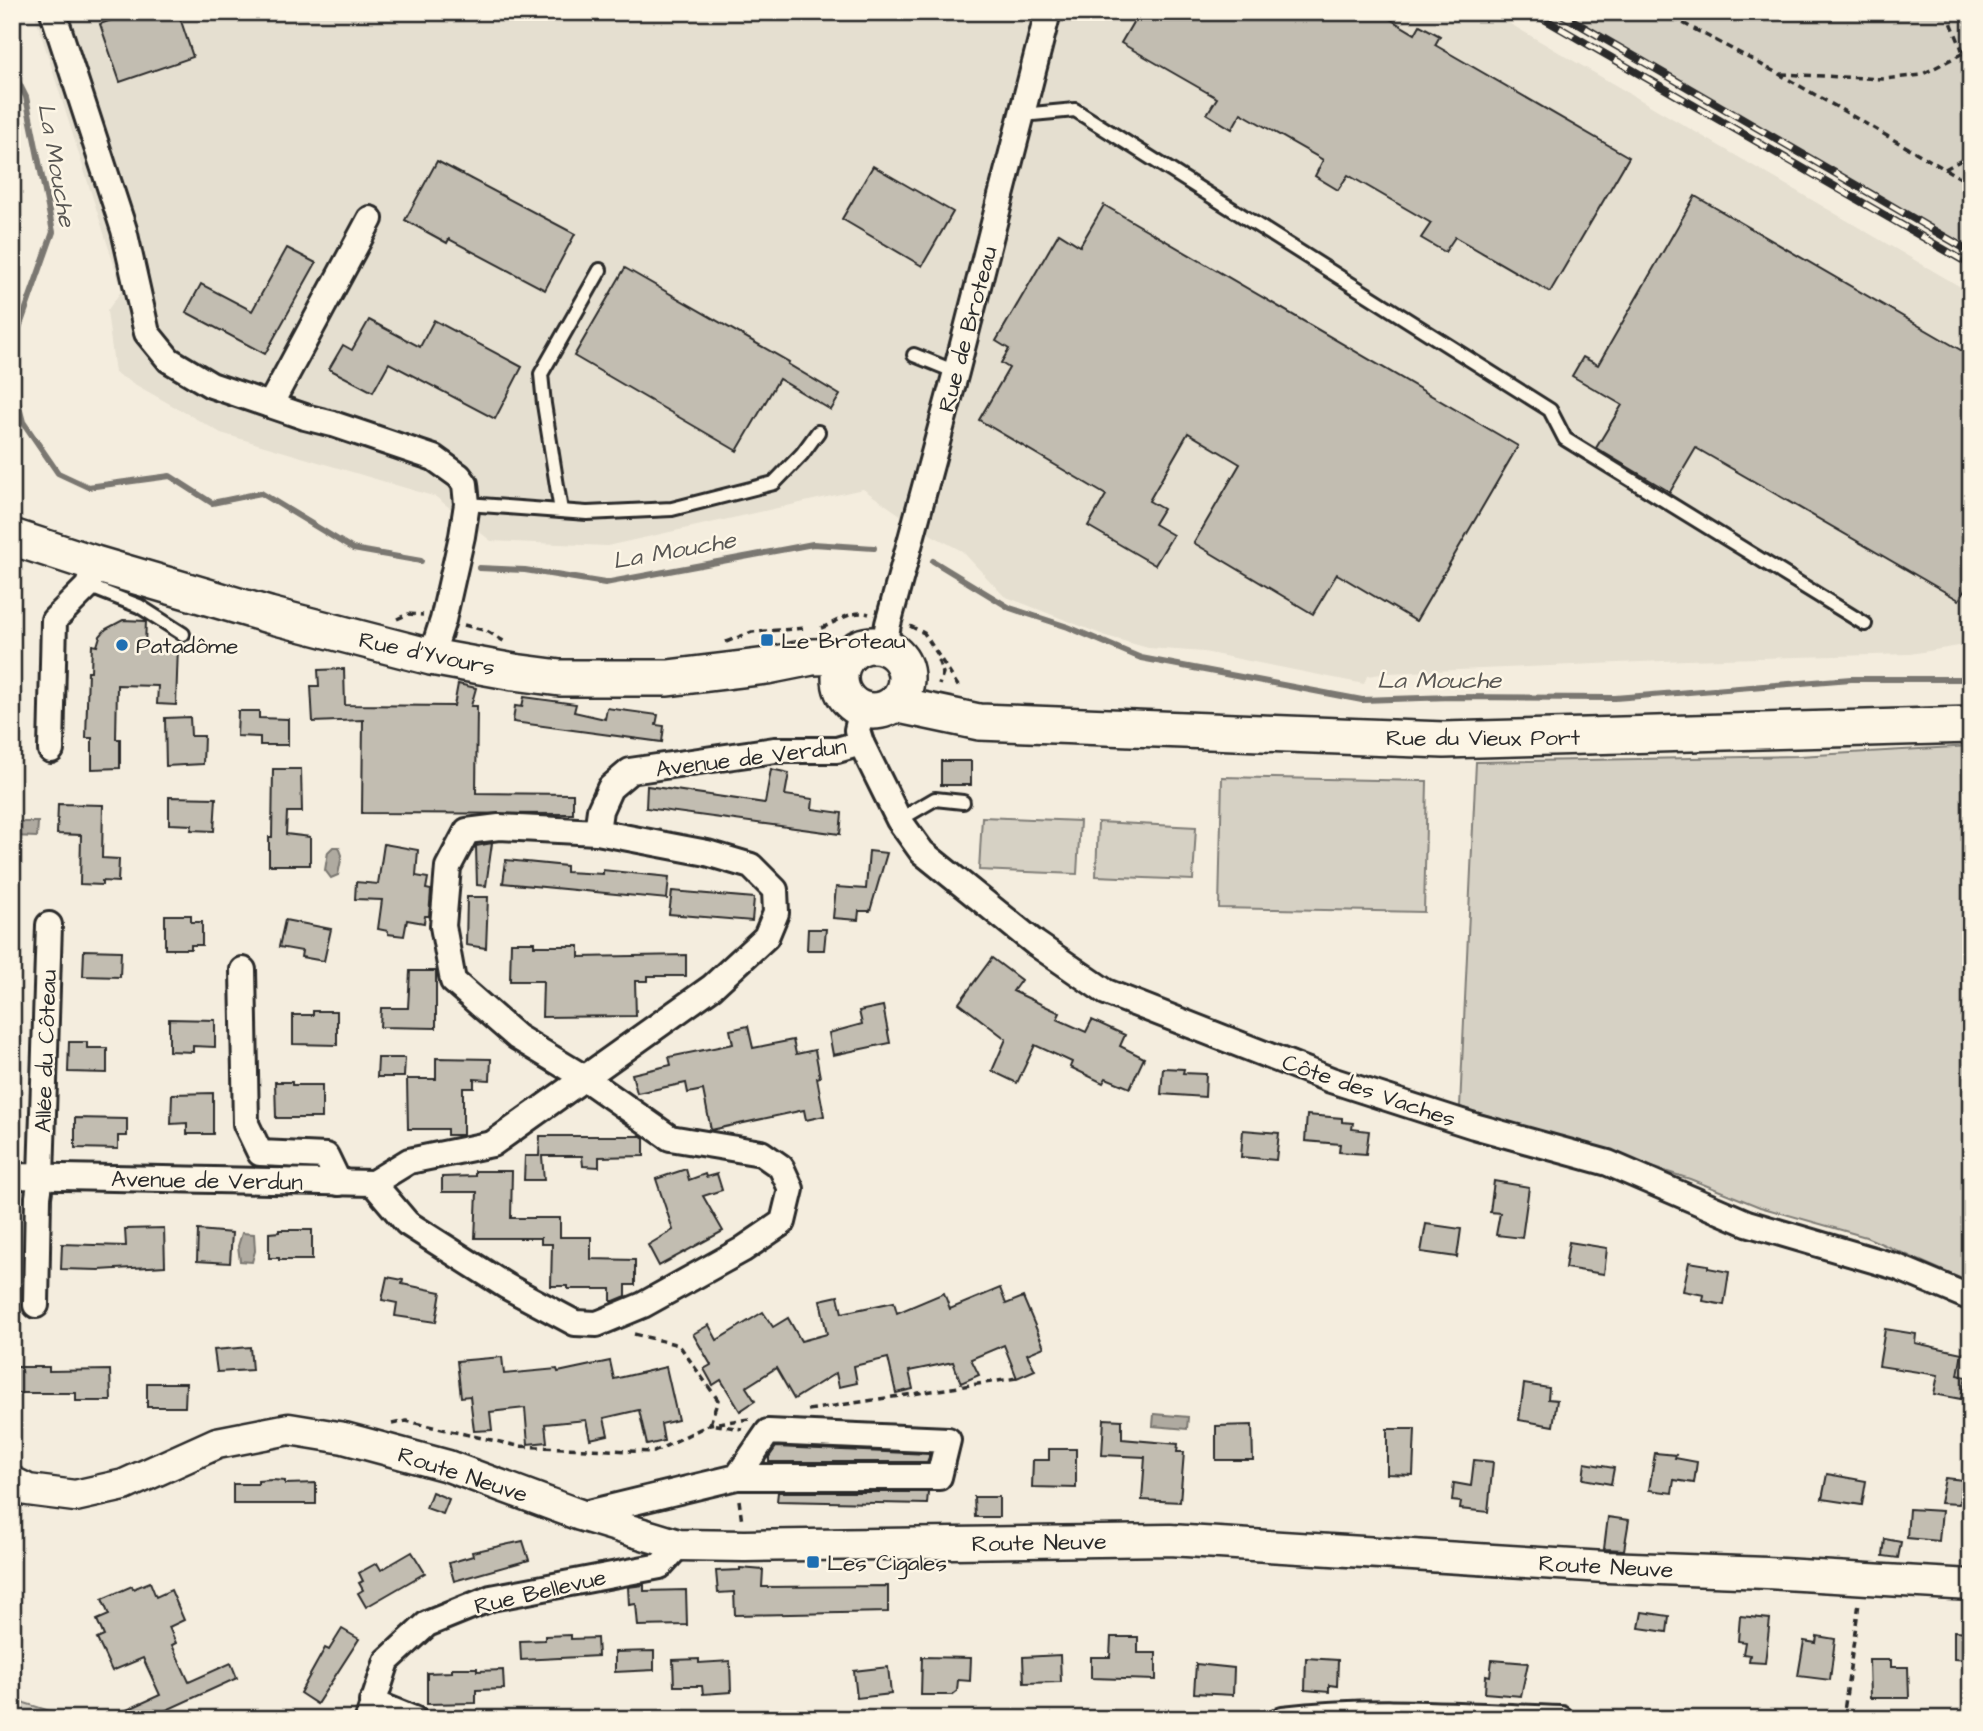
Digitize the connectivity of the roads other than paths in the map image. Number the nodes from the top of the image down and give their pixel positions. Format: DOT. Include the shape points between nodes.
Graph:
graph roads {
  1 [pos="53,12"];
  2 [pos="1048,12"];
  3 [pos="1022,115"];
  4 [pos="370,219"];
  5 [pos="600,270"];
  6 [pos="914,355"];
  7 [pos="956,372"];
  8 [pos="270,405"];
  9 [pos="818,432"];
  10 [pos="467,504"];
  11 [pos="561,511"];
  12 [pos="12,537"];
  13 [pos="91,575"];
  14 [pos="1865,624"];
  15 [pos="183,634"];
  16 [pos="886,635"];
  17 [pos="431,657"];
  18 [pos="881,688"];
  19 [pos="1971,726"];
  20 [pos="861,743"];
  21 [pos="51,750"];
  22 [pos="963,802"];
  23 [pos="899,820"];
  24 [pos="597,832"];
  25 [pos="49,925"];
  26 [pos="243,970"];
  27 [pos="583,1077"];
  28 [pos="12,1176"];
  29 [pos="41,1176"];
  30 [pos="339,1183"];
  31 [pos="373,1183"];
  32 [pos="1971,1298"];
  33 [pos="36,1305"];
  34 [pos="737,1476"];
  35 [pos="12,1482"];
  36 [pos="580,1515"];
  37 [pos="679,1545"];
  38 [pos="1971,1585"];
  39 [pos="370,1710"];
  40 [pos="414,1719"];
  41 [pos="1283,1719"];
  42 [pos="1561,1719"];
  1 -- 8 [label="street" via="124,230 147,333 169,360 211,385"];
  2 -- 3 [label="street, Rue de Broteau"];
  3 -- 7 [label="street, Rue de Broteau"];
  3 -- 14 [label="lane" via="1075,110 1550,410 1565,439"];
  4 -- 8 [label="street"];
  5 -- 11 [label="lane" via="541,374"];
  6 -- 7 [label="lane"];
  7 -- 16 [label="street, Rue de Broteau"];
  8 -- 10 [label="street" via="434,458 465,484"];
  9 -- 11 [label="lane" via="774,483 672,509"];
  10 -- 11 [label="lane"];
  10 -- 17 [label="street"];
  12 -- 13 [label="main road, Rue d'Yvours"];
  13 -- 15 [label="lane"];
  13 -- 17 [label="main road, Rue d'Yvours"];
  13 -- 21 [label="street" via="54,620"];
  16 -- 18 [label="main road" via="865,646"];
  17 -- 18 [label="main road, Rue d'Yvours" via="560,678 668,678 812,657"];
  18 -- 19 [label="main road, Rue du Vieux Port" via="979,722 1041,726 1444,740"];
  18 -- 20 [label="street" via="858,730"];
  20 -- 23 [label="street, Côte des Vaches"];
  20 -- 24 [label="street, Avenue de Verdun" via="837,750 775,750 630,771 610,788"];
  22 -- 23 [label="lane" via="934,799"];
  23 -- 32 [label="street, Côte des Vaches" via="922,852 967,890 1095,985 1129,1003 1331,1080 1608,1163 1747,1223 1897,1267"];
  24 -- 27 [label="street" via="499,827 467,831 448,867 443,926 453,981 517,1037"];
  24 -- 27 [label="street" via="751,866 775,890 776,913 766,937 712,987"];
  25 -- 29 [label="street, Allée du Côteau"];
  26 -- 30 [label="street" via="246,1124 260,1153 326,1156"];
  27 -- 31 [label="street" via="492,1144 410,1161"];
  27 -- 31 [label="street" via="670,1138 761,1153 781,1167 791,1189 783,1222 643,1305 597,1324 575,1323 407,1223"];
  28 -- 29 [label="street, Avenue de Verdun"];
  29 -- 30 [label="street, Avenue de Verdun"];
  29 -- 33 [label="street"];
  30 -- 31 [label="street, Avenue de Verdun"];
  34 -- 34 [label="street" via="939,1477 948,1440 759,1425"];
  34 -- 36 [label="street"];
  35 -- 36 [label="street, Route Neuve" via="28,1490 75,1496 124,1485 217,1443 289,1429 448,1465"];
  36 -- 37 [label="street, Route Neuve"];
  37 -- 38 [label="street, Route Neuve" via="1170,1540"];
  37 -- 39 [label="street, Rue Bellevue" via="660,1566 491,1598 427,1624 387,1661"];
  39 -- 40 [label="street"];
  41 -- 42 [label="street" via="1333,1713"];
}
